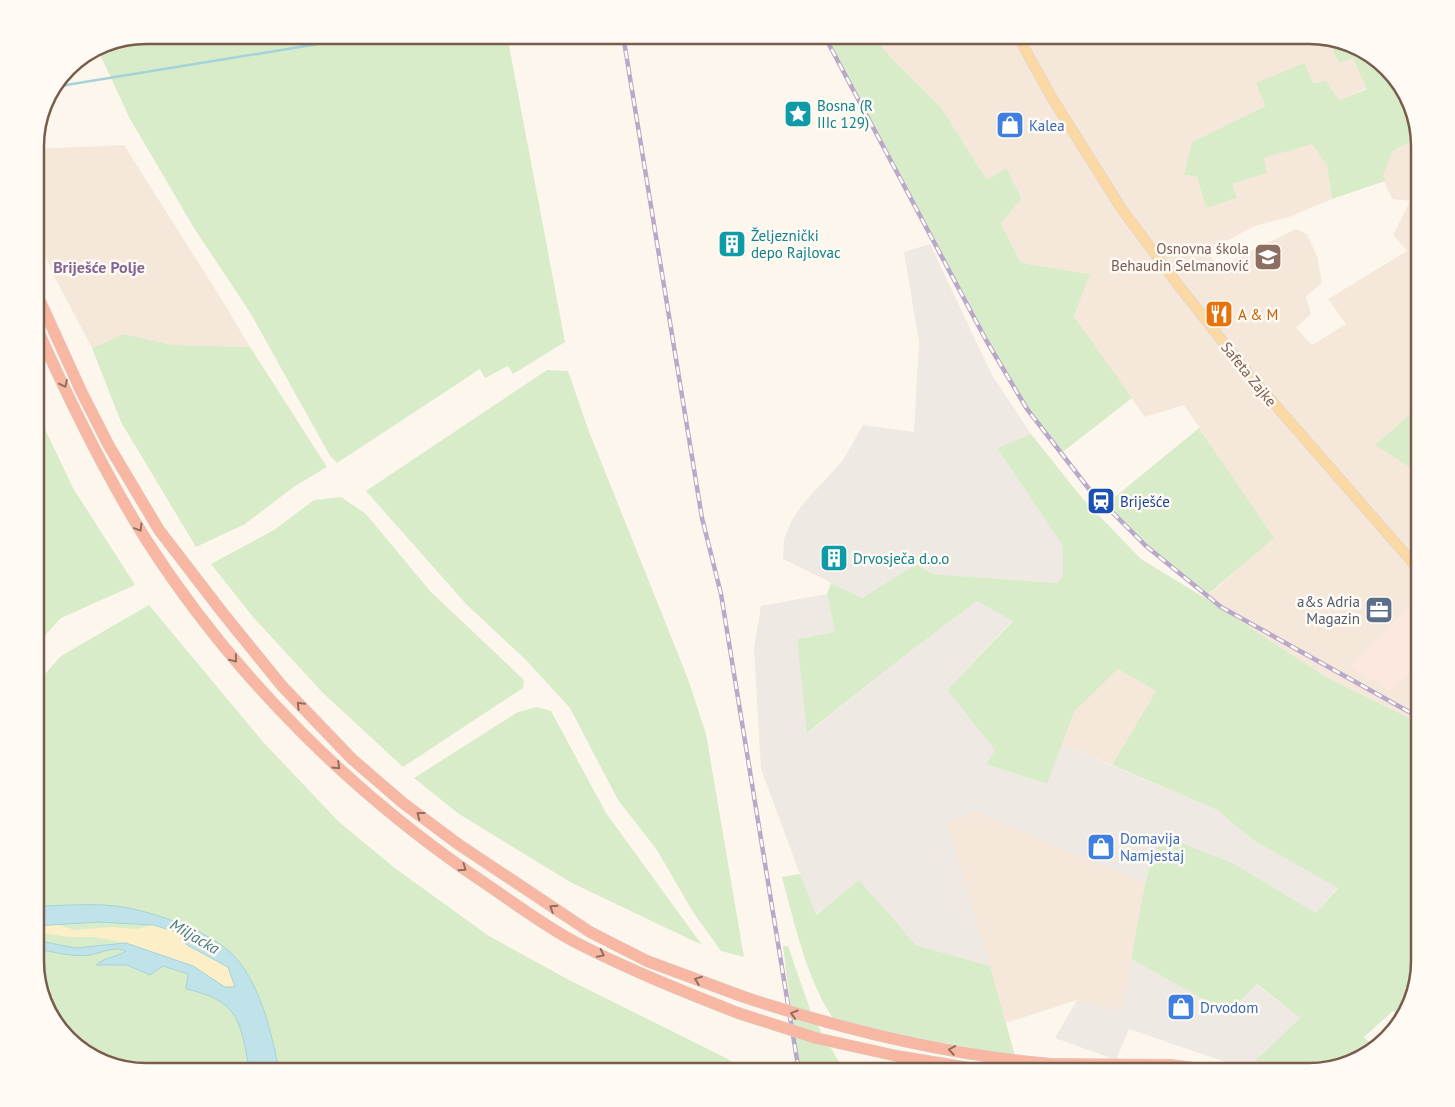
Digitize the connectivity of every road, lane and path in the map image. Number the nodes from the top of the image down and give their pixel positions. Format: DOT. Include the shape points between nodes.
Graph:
graph roads {
  1 [pos="1022,44"];
  2 [pos="44,310"];
  3 [pos="44,343"];
  4 [pos="1411,561"];
  5 [pos="842,1044"];
  6 [pos="904,1063"];
  7 [pos="939,1063"];
  8 [pos="1044,1063"];
  1 -- 4 [label="main road, Safeta Zajke" via="1060,112 1140,234 1250,376"];
  8 -- 2 [label="highway, one-way, bridge" via="878,1037 744,997 648,961 590,932 458,844 352,759 282,686 222,612 159,530 109,446"];
  3 -- 5 [label="highway, one-way, bridge" via="104,467 147,540 190,603 253,682 358,786 412,831 573,941 655,981 738,1013"];
  5 -- 6 [label="highway"];
  5 -- 7 [label="highway"];
}
